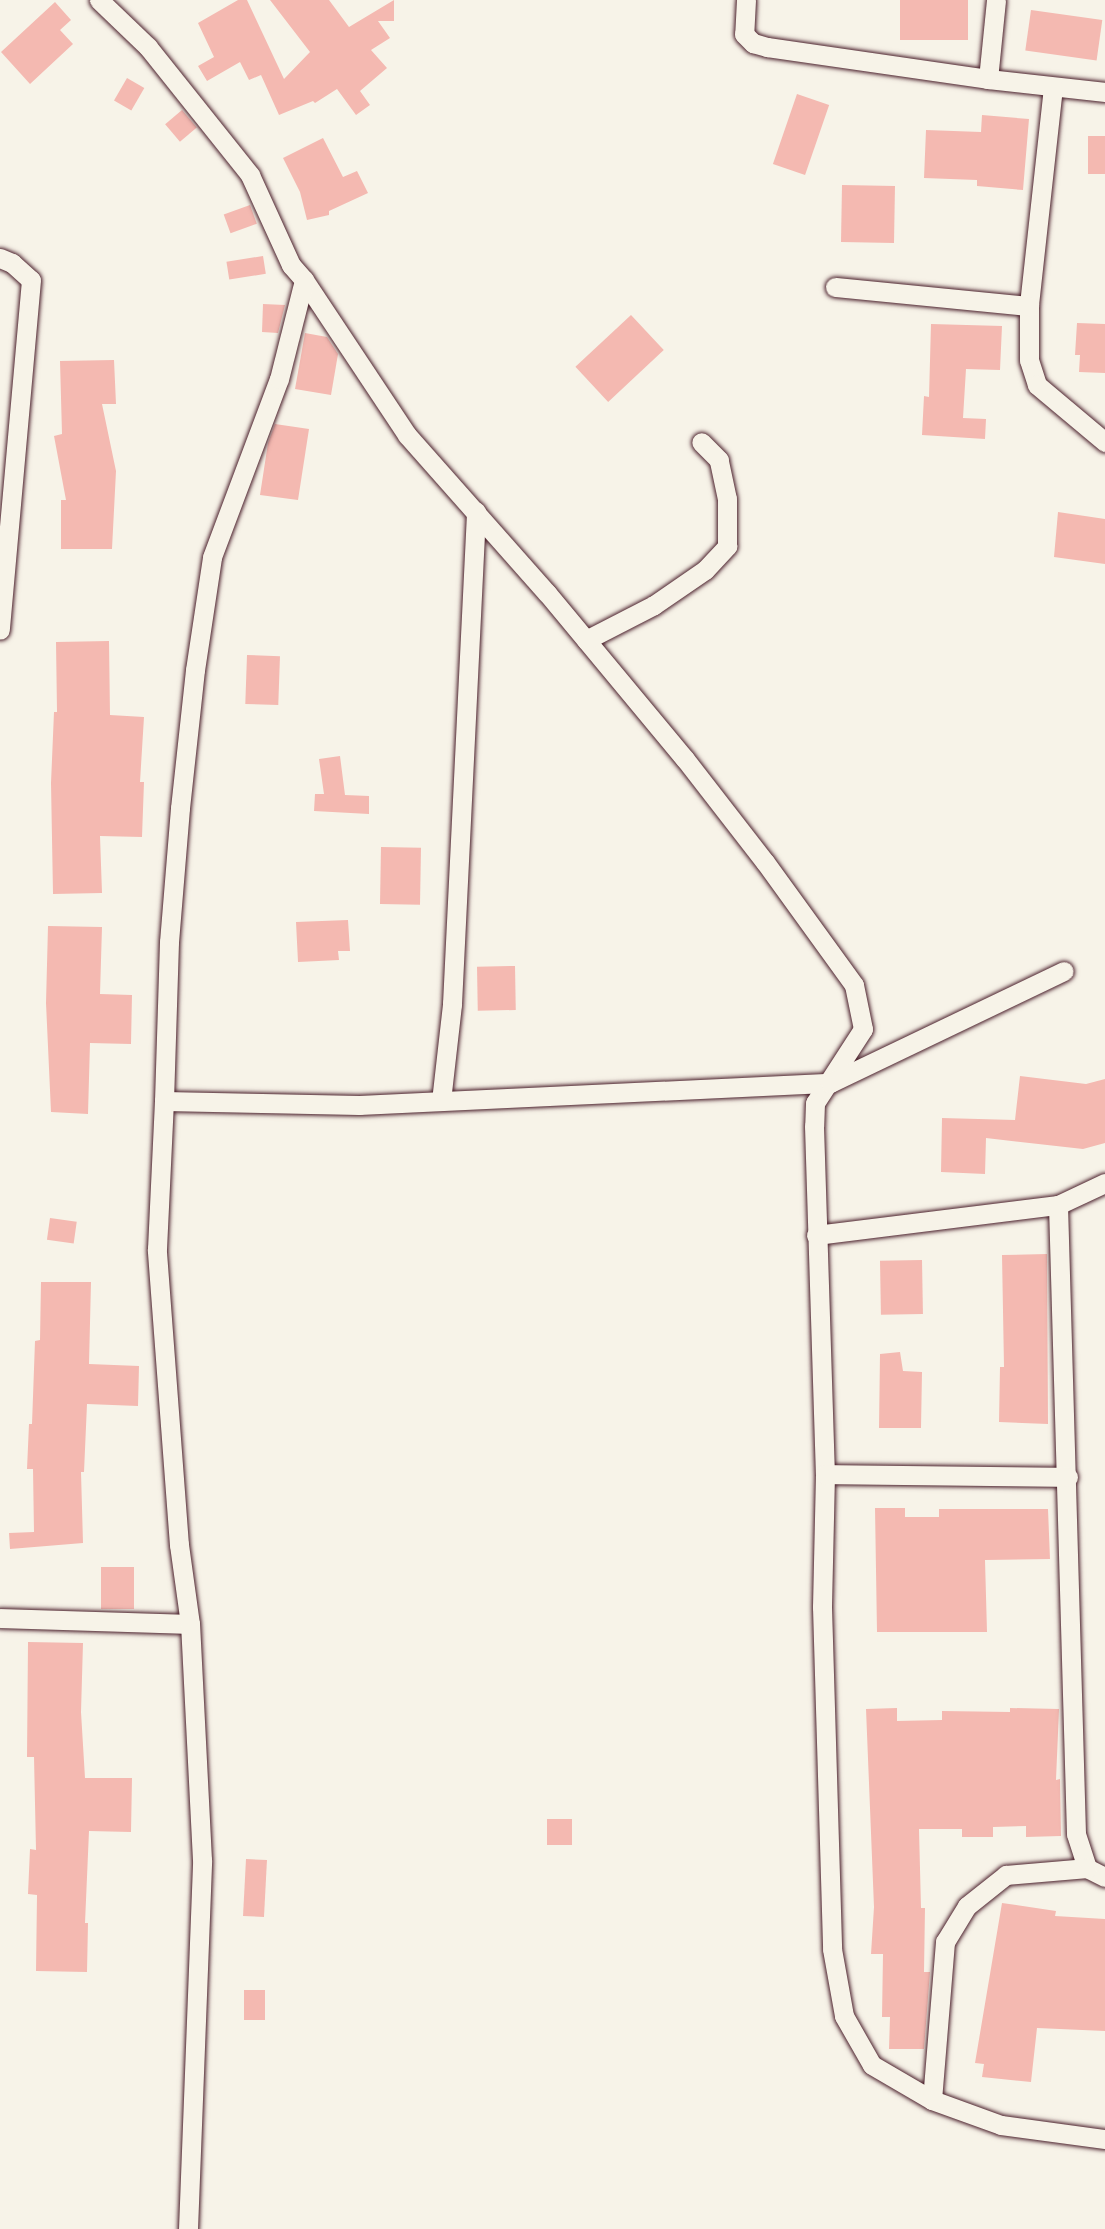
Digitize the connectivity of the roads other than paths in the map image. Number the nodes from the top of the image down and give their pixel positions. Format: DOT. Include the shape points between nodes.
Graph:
graph roads {
  1 [pos="99,0"];
  2 [pos="746,0"];
  3 [pos="996,0"];
  4 [pos="988,79"];
  5 [pos="1053,87"];
  6 [pos="1105,92"];
  7 [pos="0,258"];
  8 [pos="304,280"];
  9 [pos="835,288"];
  10 [pos="1029,306"];
  11 [pos="701,442"];
  12 [pos="1105,442"];
  13 [pos="476,512"];
  14 [pos="0,630"];
  15 [pos="586,640"];
  16 [pos="1064,971"];
  17 [pos="830,1083"];
  18 [pos="164,1101"];
  19 [pos="441,1101"];
  20 [pos="1105,1183"];
  21 [pos="1058,1205"];
  22 [pos="816,1236"];
  23 [pos="825,1474"];
  24 [pos="1068,1477"];
  25 [pos="0,1618"];
  26 [pos="190,1624"];
  27 [pos="1096,1872"];
  28 [pos="932,2100"];
  29 [pos="1105,2139"];
  30 [pos="188,2229"];
  1 -- 8 [label="street" via="148,47 250,176 291,265"];
  2 -- 4 [label="street" via="744,34 752,43"];
  3 -- 4 [label="street"];
  4 -- 5 [label="street"];
  5 -- 6 [label="street"];
  5 -- 10 [label="street"];
  7 -- 14 [label="street" via="31,280"];
  8 -- 13 [label="street" via="407,435"];
  8 -- 18 [label="street" via="279,379 212,557 180,808 169,942"];
  9 -- 10 [label="street"];
  10 -- 12 [label="street" via="1030,360 1037,385"];
  11 -- 15 [label="street" via="719,460 727,499 727,546 705,570 654,605"];
  13 -- 15 [label="street"];
  13 -- 19 [label="street" via="452,1004"];
  15 -- 17 [label="street" via="757,852 854,985 863,1029"];
  16 -- 17 [label="street"];
  17 -- 19 [label="street"];
  17 -- 22 [label="street" via="815,1102"];
  18 -- 19 [label="street" via="359,1105"];
  18 -- 26 [label="street" via="157,1249 179,1545"];
  20 -- 21 [label="street"];
  21 -- 22 [label="street"];
  21 -- 24 [label="street"];
  22 -- 23 [label="street"];
  23 -- 24 [label="street"];
  23 -- 28 [label="street" via="822,1607 832,1949 844,2016 872,2065"];
  24 -- 27 [label="street" via="1076,1834"];
  25 -- 26 [label="street"];
  26 -- 30 [label="street" via="202,1860"];
  27 -- 28 [label="street" via="1006,1875 967,1906 945,1942"];
  28 -- 29 [label="street" via="1001,2126"];
}
